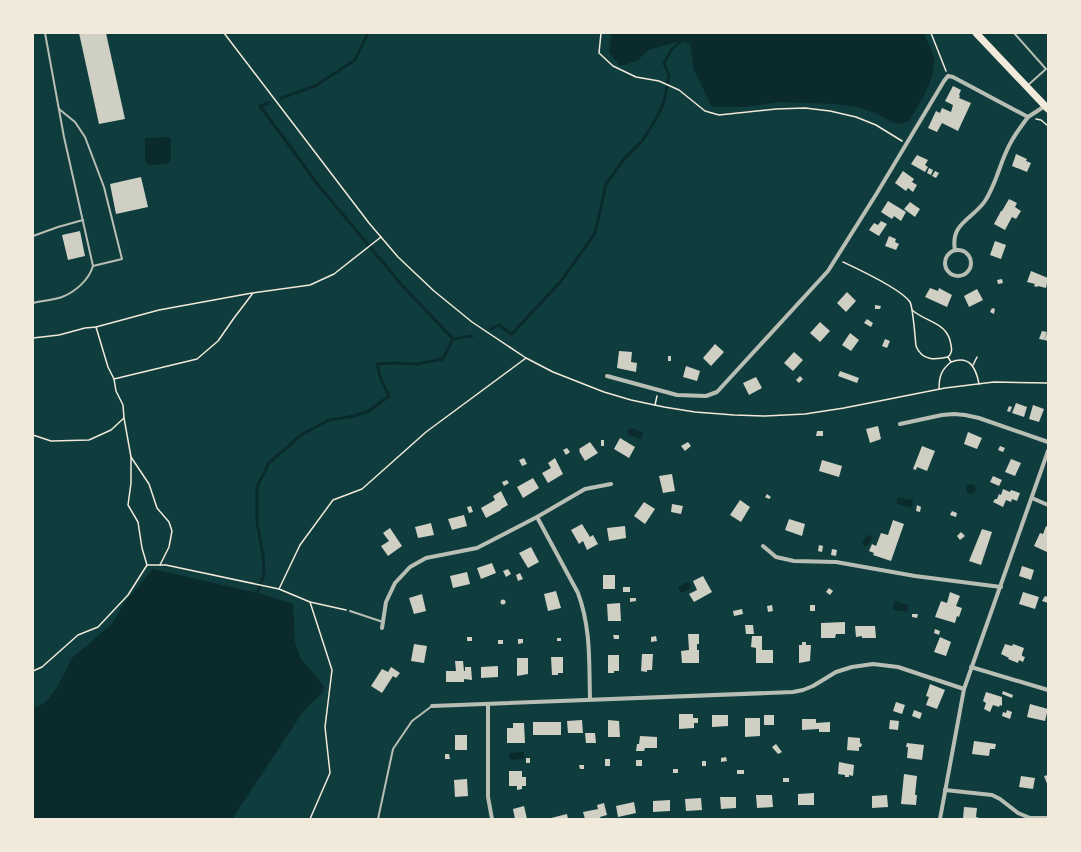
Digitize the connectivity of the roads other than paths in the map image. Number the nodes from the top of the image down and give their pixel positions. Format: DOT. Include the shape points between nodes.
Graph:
graph roads {
  1 [pos="44,33"];
  2 [pos="976,33"];
  3 [pos="1014,33"];
  4 [pos="1047,68"];
  5 [pos="1026,87"];
  6 [pos="1046,107"];
  7 [pos="58,109"];
  8 [pos="1028,117"];
  9 [pos="83,220"];
  10 [pos="33,236"];
  11 [pos="955,250"];
  12 [pos="93,266"];
  13 [pos="33,303"];
  14 [pos="606,376"];
  15 [pos="900,424"];
  16 [pos="1048,442"];
  17 [pos="1048,451"];
  18 [pos="612,484"];
  19 [pos="1032,498"];
  20 [pos="1048,505"];
  21 [pos="537,517"];
  22 [pos="763,546"];
  23 [pos="1001,587"];
  24 [pos="350,611"];
  25 [pos="383,622"];
  26 [pos="382,628"];
  27 [pos="971,667"];
  28 [pos="964,689"];
  29 [pos="1048,690"];
  30 [pos="590,699"];
  31 [pos="488,705"];
  32 [pos="432,706"];
  33 [pos="945,790"];
  34 [pos="1048,818"];
  35 [pos="378,819"];
  36 [pos="492,819"];
  37 [pos="940,819"];
  1 -- 7 [label="lane"];
  2 -- 5 [label="main road"];
  3 -- 4 [label="lane"];
  4 -- 5 [label="lane"];
  5 -- 6 [label="main road"];
  6 -- 8 [label="street"];
  7 -- 9 [label="lane"];
  7 -- 12 [label="lane" via="75,122 85,137 104,187 122,259"];
  8 -- 11 [label="street" via="1011,142 993,187 984,202 955,233"];
  8 -- 14 [label="street" via="948,76 826,273 717,392 697,397 677,395"];
  9 -- 10 [label="lane"];
  9 -- 12 [label="lane"];
  11 -- 11 [label="street" via="948,254 944,262 946,270 952,276 961,277 968,272 971,265 970,256 963,251"];
  12 -- 13 [label="lane" via="80,286 62,297"];
  15 -- 16 [label="street" via="942,415 965,415"];
  17 -- 19 [label="street"];
  18 -- 21 [label="street" via="585,489"];
  19 -- 20 [label="street"];
  19 -- 23 [label="street"];
  21 -- 25 [label="street" via="477,548 426,558 410,567 395,583 386,602"];
  21 -- 30 [label="street" via="582,605 588,630"];
  22 -- 23 [label="street" via="776,557 794,561 836,562 915,576"];
  23 -- 27 [label="street"];
  24 -- 25 [label="lane"];
  25 -- 26 [label="street"];
  27 -- 28 [label="street"];
  27 -- 29 [label="street"];
  28 -- 30 [label="street" via="898,667 873,664 836,672 813,686 793,692"];
  28 -- 33 [label="street"];
  30 -- 31 [label="street"];
  31 -- 32 [label="street"];
  31 -- 36 [label="street" via="488,797"];
  32 -- 35 [label="lane" via="412,721 393,749"];
  33 -- 34 [label="street" via="992,795 1018,813 1034,818"];
  33 -- 37 [label="street"];
}
